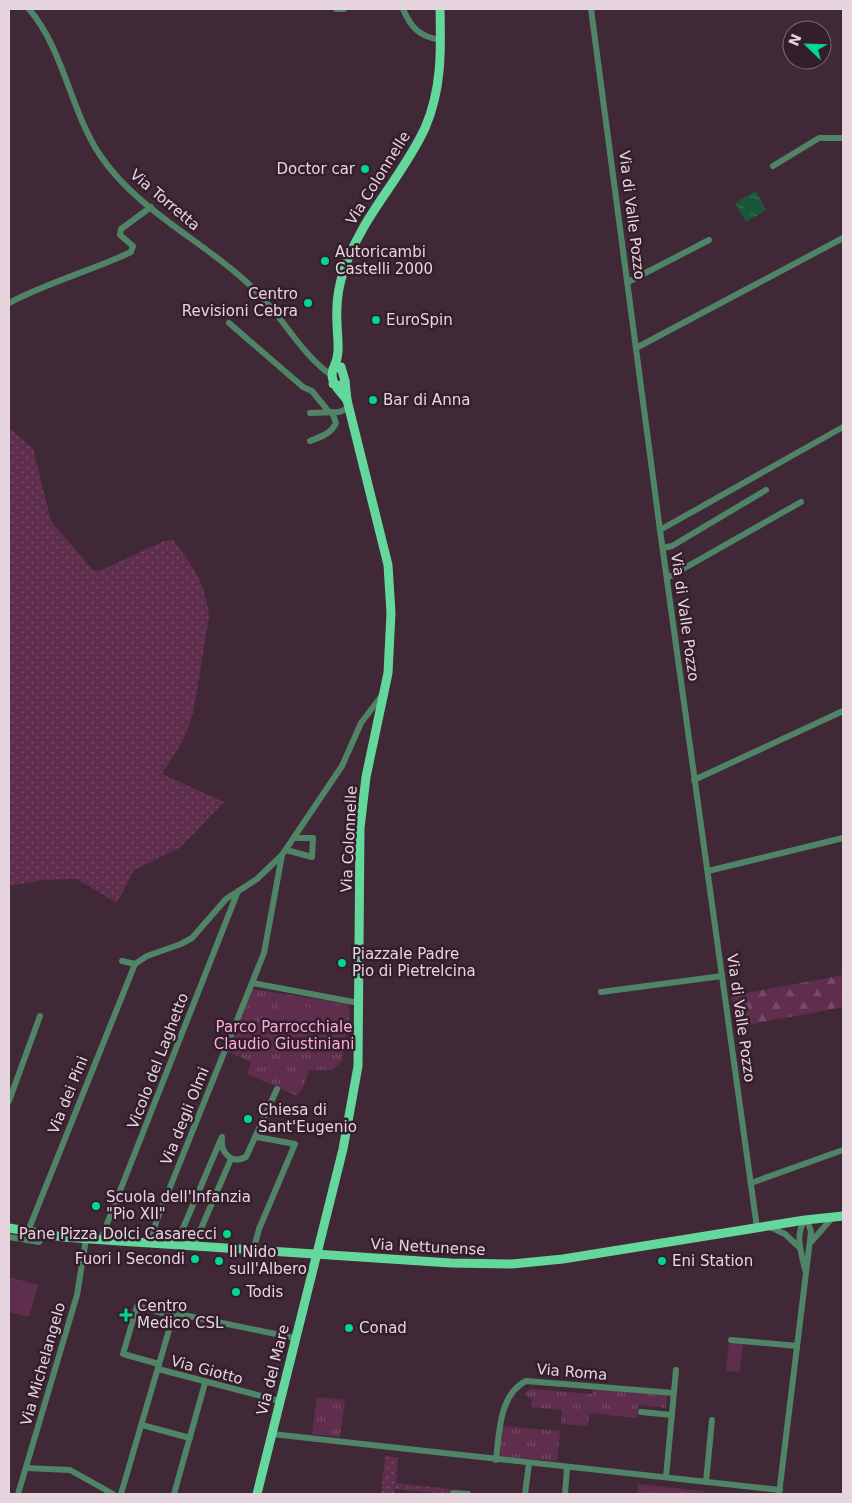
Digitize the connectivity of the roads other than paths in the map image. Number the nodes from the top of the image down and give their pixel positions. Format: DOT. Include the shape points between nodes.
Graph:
graph roads {
  1 [pos="29,9"];
  2 [pos="336,9"];
  3 [pos="344,9"];
  4 [pos="403,9"];
  5 [pos="440,9"];
  6 [pos="591,9"];
  7 [pos="441,40"];
  8 [pos="843,138"];
  9 [pos="773,166"];
  10 [pos="151,207"];
  11 [pos="843,238"];
  12 [pos="709,240"];
  13 [pos="628,282"];
  14 [pos="9,303"];
  15 [pos="229,324"];
  16 [pos="636,348"];
  17 [pos="336,371"];
  18 [pos="345,381"];
  19 [pos="348,404"];
  20 [pos="331,412"];
  21 [pos="310,413"];
  22 [pos="843,427"];
  23 [pos="310,441"];
  24 [pos="766,490"];
  25 [pos="801,502"];
  26 [pos="660,530"];
  27 [pos="663,548"];
  28 [pos="667,578"];
  29 [pos="385,691"];
  30 [pos="843,712"];
  31 [pos="694,780"];
  32 [pos="294,838"];
  33 [pos="843,838"];
  34 [pos="284,852"];
  35 [pos="708,871"];
  36 [pos="238,891"];
  37 [pos="122,961"];
  38 [pos="135,964"];
  39 [pos="722,976"];
  40 [pos="253,983"];
  41 [pos="601,992"];
  42 [pos="359,1003"];
  43 [pos="40,1016"];
  44 [pos="277,1089"];
  45 [pos="9,1101"];
  46 [pos="257,1137"];
  47 [pos="843,1150"];
  48 [pos="231,1158"];
  49 [pos="751,1183"];
  50 [pos="839,1216"];
  51 [pos="804,1220"];
  52 [pos="762,1227"];
  53 [pos="9,1228"];
  54 [pos="28,1231"];
  55 [pos="43,1234"];
  56 [pos="9,1237"];
  57 [pos="86,1239"];
  58 [pos="101,1240"];
  59 [pos="151,1243"];
  60 [pos="810,1244"];
  61 [pos="180,1245"];
  62 [pos="194,1246"];
  63 [pos="254,1248"];
  64 [pos="800,1248"];
  65 [pos="318,1253"];
  66 [pos="805,1270"];
  67 [pos="174,1313"];
  68 [pos="296,1338"];
  69 [pos="731,1340"];
  70 [pos="797,1346"];
  71 [pos="158,1367"];
  72 [pos="676,1370"];
  73 [pos="205,1383"];
  74 [pos="674,1393"];
  75 [pos="280,1401"];
  76 [pos="641,1412"];
  77 [pos="672,1415"];
  78 [pos="712,1420"];
  79 [pos="142,1425"];
  80 [pos="272,1434"];
  81 [pos="190,1438"];
  82 [pos="496,1460"];
  83 [pos="529,1463"];
  84 [pos="26,1468"];
  85 [pos="567,1468"];
  86 [pos="666,1477"];
  87 [pos="706,1482"];
  88 [pos="780,1492"];
  89 [pos="453,1493"];
  90 [pos="18,1494"];
  91 [pos="113,1494"];
  92 [pos="121,1494"];
  93 [pos="174,1494"];
  94 [pos="257,1494"];
  95 [pos="468,1494"];
  96 [pos="525,1494"];
  97 [pos="565,1494"];
  1 -- 10 [label="street, Via Torretta" via="45,32 95,147 116,175"];
  2 -- 3 [label="street"];
  4 -- 7 [label="street" via="419,34"];
  5 -- 7 [label="main road, Via Colonnelle"];
  6 -- 13 [label="street, Via di Valle Pozzo"];
  7 -- 17 [label="main road, Via Colonnelle" via="438,89 426,124 361,232 344,269 337,301"];
  8 -- 9 [label="street" via="820,138"];
  10 -- 14 [label="street" via="120,229 120,235 134,247 131,252 54,281"];
  10 -- 17 [label="street, Via Torretta" via="249,284 311,358"];
  11 -- 16 [label="street"];
  12 -- 13 [label="street"];
  13 -- 16 [label="street, Via di Valle Pozzo"];
  15 -- 20 [label="street" via="303,387 312,391"];
  16 -- 26 [label="street, Via di Valle Pozzo"];
  17 -- 18 [label="main road, Via Colonnelle"];
  17 -- 18 [label="main road" via="341,386"];
  17 -- 19 [label="main road, Via Colonnelle"];
  18 -- 19 [label="main road, Via Colonnelle"];
  19 -- 20 [label="street"];
  19 -- 29 [label="main road, Via Colonnelle" via="389,574 391,637"];
  20 -- 21 [label="street"];
  20 -- 23 [label="street" via="336,424 325,435"];
  22 -- 26 [label="street"];
  24 -- 27 [label="street" via="672,546"];
  25 -- 28 [label="street"];
  26 -- 27 [label="street, Via di Valle Pozzo"];
  27 -- 28 [label="street, Via di Valle Pozzo"];
  28 -- 31 [label="street, Via di Valle Pozzo"];
  29 -- 32 [label="street" via="361,724 342,766"];
  29 -- 42 [label="main road, Via Colonnelle" via="362,799"];
  30 -- 31 [label="street"];
  31 -- 35 [label="street, Via di Valle Pozzo"];
  32 -- 34 [label="street"];
  32 -- 34 [label="street" via="313,838 312,858"];
  33 -- 35 [label="street"];
  34 -- 36 [label="street" via="257,879"];
  34 -- 40 [label="street, Via degli Olmi" via="264,953"];
  35 -- 39 [label="street, Via di Valle Pozzo"];
  36 -- 38 [label="street" via="223,901 192,938"];
  36 -- 58 [label="street, Vicolo del Laghetto"];
  37 -- 38 [label="street"];
  38 -- 54 [label="street, Via dei Pini"];
  39 -- 41 [label="street"];
  39 -- 49 [label="street, Via di Valle Pozzo"];
  40 -- 42 [label="street"];
  40 -- 59 [label="street, Via degli Olmi" via="156,1222"];
  42 -- 65 [label="main road, Via Colonnelle" via="355,1089"];
  43 -- 45 [label="street"];
  44 -- 46 [label="street"];
  46 -- 48 [label="street" via="246,1157 239,1160"];
  46 -- 63 [label="street" via="295,1144"];
  47 -- 49 [label="street"];
  48 -- 61 [label="street" via="223,1151 222,1137 181,1233"];
  48 -- 62 [label="street"];
  49 -- 52 [label="street, Via di Valle Pozzo"];
  50 -- 51 [label="main road, Via Nettunense"];
  50 -- 60 [label="street" via="821,1228"];
  51 -- 52 [label="main road, Via Nettunense"];
  51 -- 60 [label="street" via="811,1230"];
  51 -- 64 [label="street" via="800,1229"];
  52 -- 64 [label="street" via="785,1234"];
  52 -- 65 [label="main road, Via Nettunense" via="528,1263 451,1263"];
  53 -- 54 [label="main road, Via Nettunense"];
  54 -- 55 [label="main road, Via Nettunense"];
  55 -- 56 [label="street" via="39,1242"];
  55 -- 57 [label="main road, Via Nettunense"];
  57 -- 58 [label="main road, Via Nettunense"];
  57 -- 84 [label="street, Via Michelangelo" via="76,1295"];
  58 -- 59 [label="main road, Via Nettunense"];
  59 -- 61 [label="main road, Via Nettunense"];
  60 -- 66 [label="street"];
  61 -- 62 [label="main road, Via Nettunense"];
  62 -- 63 [label="main road, Via Nettunense"];
  63 -- 65 [label="main road, Via Nettunense"];
  64 -- 66 [label="street"];
  65 -- 68 [label="main road, Via del Mare"];
  66 -- 70 [label="street"];
  67 -- 68 [label="street"];
  67 -- 71 [label="street"];
  67 -- 71 [label="street, Via Giotto" via="137,1306 123,1354"];
  68 -- 75 [label="main road, Via del Mare"];
  69 -- 70 [label="street"];
  70 -- 88 [label="street"];
  71 -- 73 [label="street, Via Giotto"];
  71 -- 79 [label="street"];
  72 -- 74 [label="street"];
  73 -- 75 [label="street, Via Giotto"];
  73 -- 81 [label="street"];
  74 -- 77 [label="street"];
  74 -- 82 [label="street, Via Roma" via="532,1380 524,1382 515,1390 505,1408"];
  75 -- 80 [label="main road, Via del Mare"];
  76 -- 77 [label="street"];
  77 -- 86 [label="street"];
  78 -- 87 [label="street"];
  79 -- 81 [label="street"];
  79 -- 92 [label="street"];
  80 -- 82 [label="street"];
  80 -- 94 [label="main road, Via del Mare"];
  81 -- 93 [label="street"];
  82 -- 83 [label="street"];
  83 -- 85 [label="street"];
  83 -- 96 [label="street"];
  84 -- 90 [label="street, Via Michelangelo"];
  84 -- 91 [label="street" via="70,1470"];
  85 -- 86 [label="street"];
  85 -- 97 [label="street"];
  86 -- 87 [label="street"];
  87 -- 88 [label="street"];
  89 -- 95 [label="street"];
}
